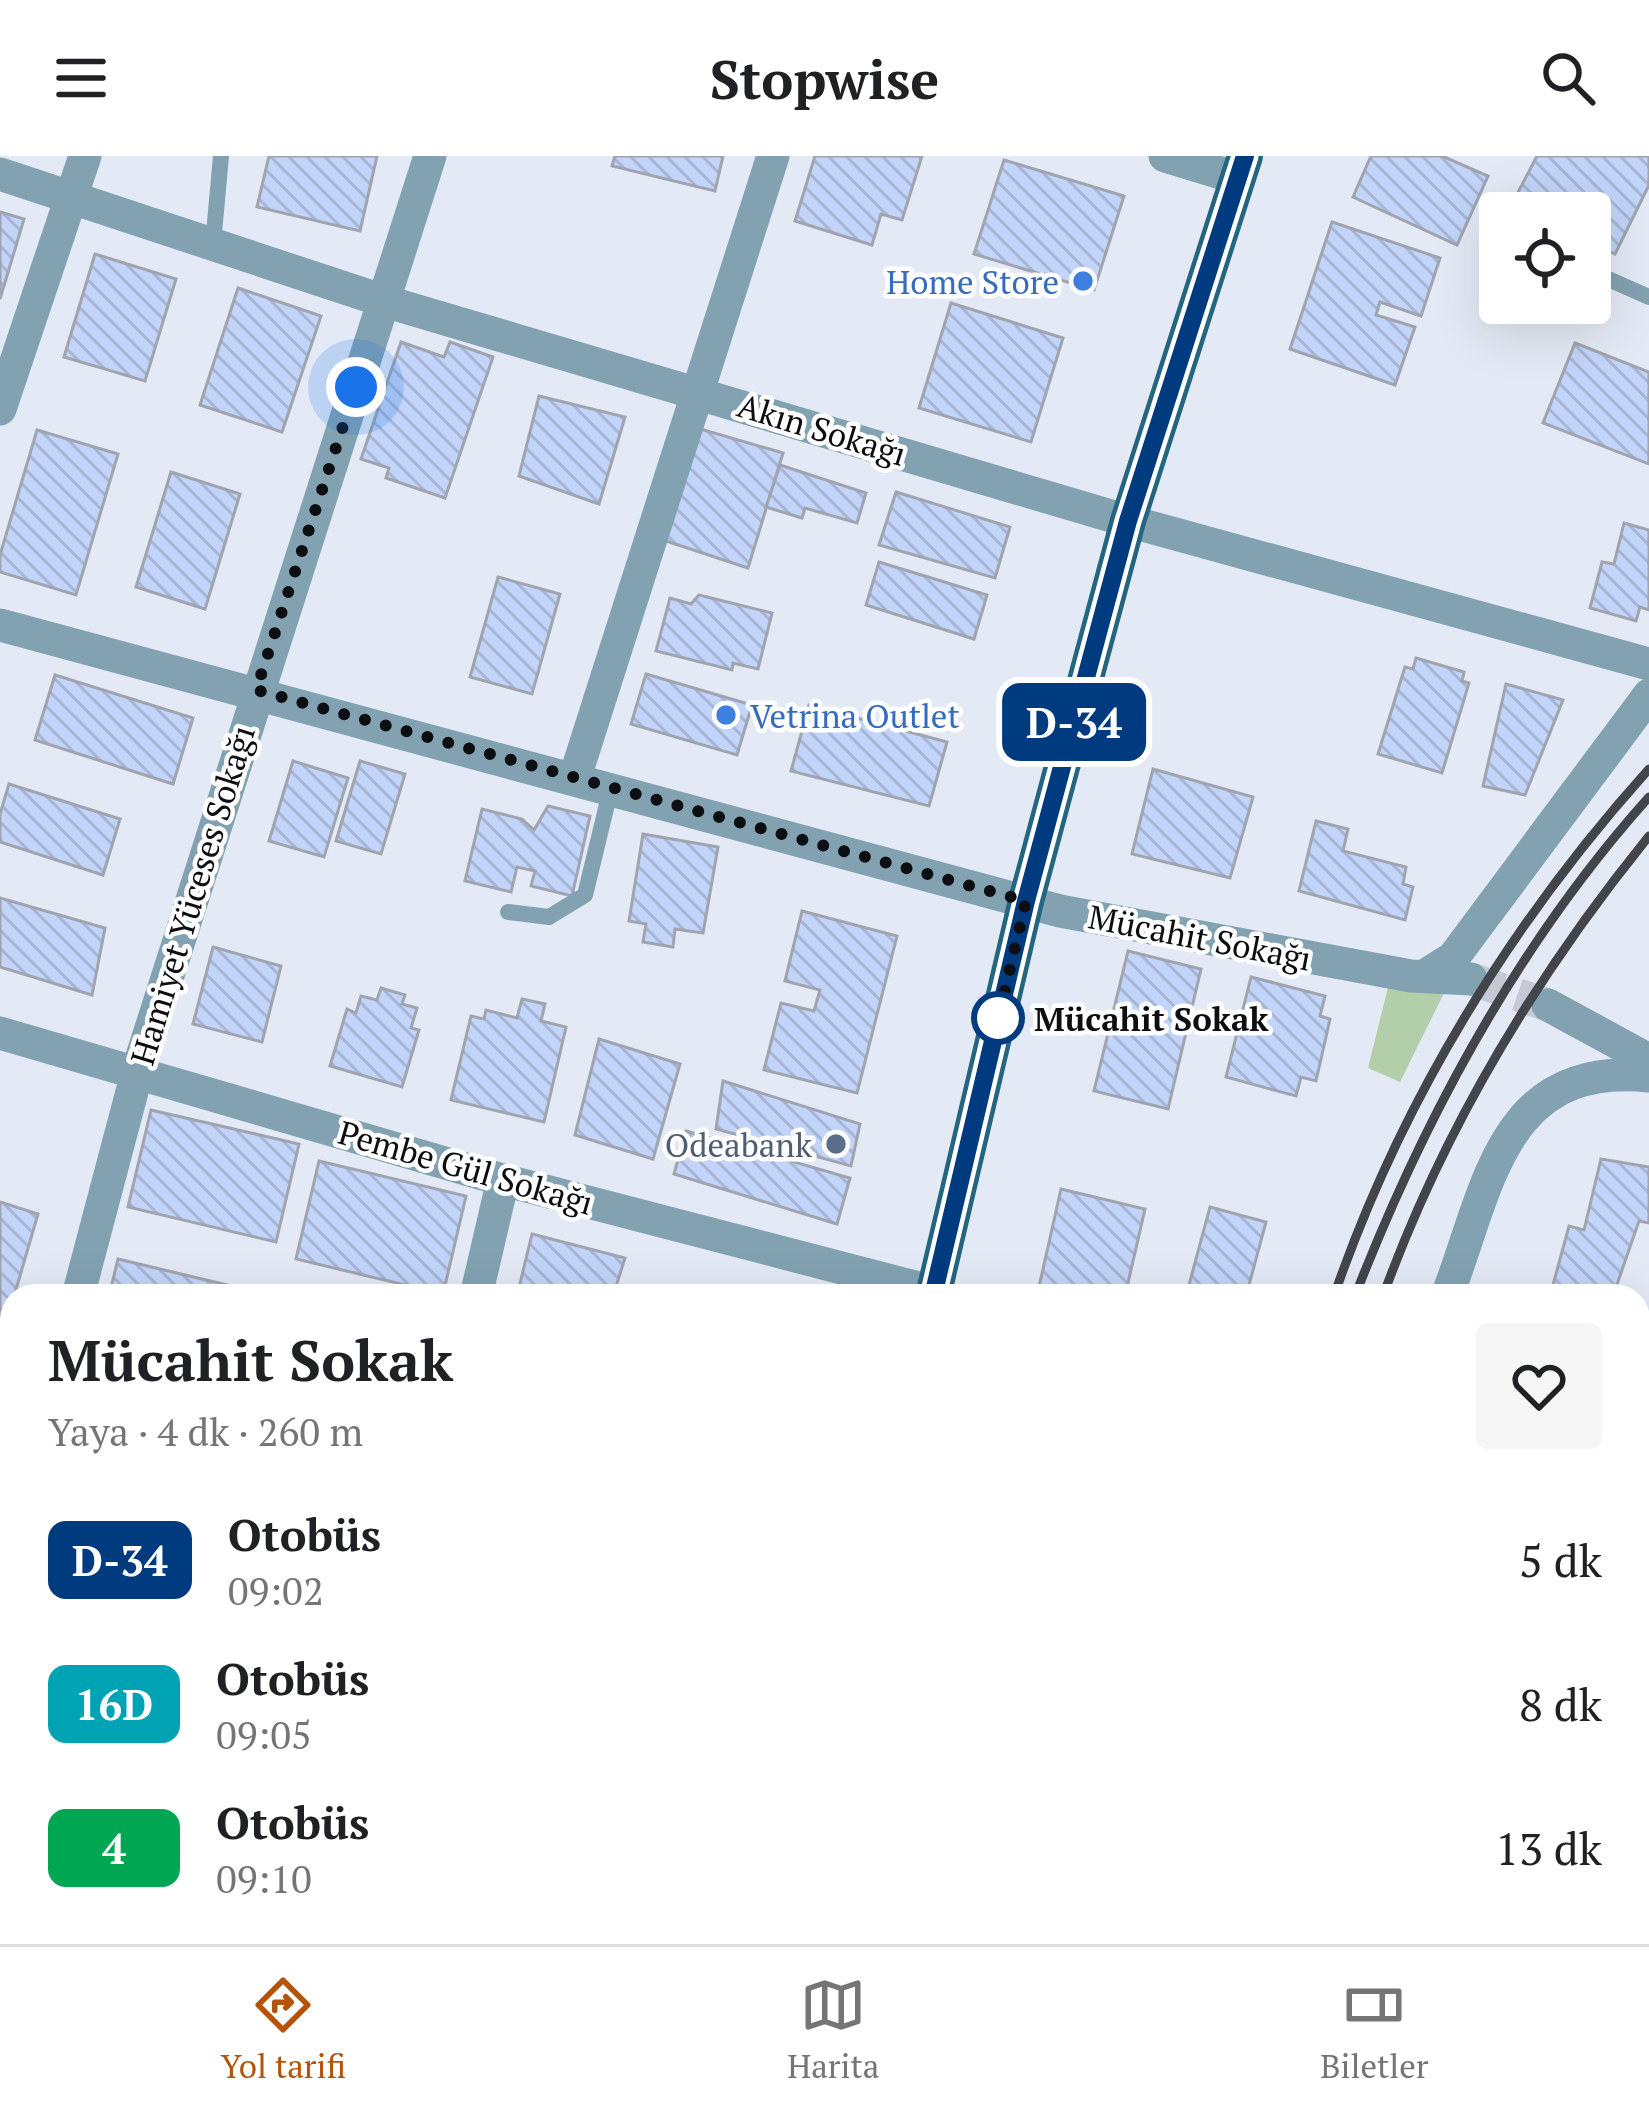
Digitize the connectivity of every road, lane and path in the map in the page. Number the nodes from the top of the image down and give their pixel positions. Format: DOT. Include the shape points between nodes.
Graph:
graph roads {
  1 [pos="85,156"];
  2 [pos="221,156"];
  3 [pos="430,156"];
  4 [pos="773,156"];
  5 [pos="1165,156"];
  6 [pos="1241,167"];
  7 [pos="0,174"];
  8 [pos="70,196"];
  9 [pos="213,244"];
  10 [pos="1611,280"];
  11 [pos="1649,297"];
  12 [pos="384,301"];
  13 [pos="701,392"];
  14 [pos="0,409"];
  15 [pos="1128,521"];
  16 [pos="0,625"];
  17 [pos="1649,664"];
  18 [pos="256,690"];
  19 [pos="1649,695"];
  20 [pos="575,777"];
  21 [pos="612,787"];
  22 [pos="1026,901"];
  23 [pos="508,912"];
  24 [pos="1429,973"];
  25 [pos="1471,980"];
  26 [pos="1548,1005"];
  27 [pos="0,1033"];
  28 [pos="1649,1060"];
  29 [pos="138,1069"];
  30 [pos="1649,1076"];
  31 [pos="503,1180"];
  32 [pos="81,1284"];
  33 [pos="479,1284"];
  34 [pos="895,1284"];
  35 [pos="935,1284"];
  36 [pos="1453,1284"];
  1 -- 8 [label="street"];
  2 -- 9 [label="lane"];
  3 -- 12 [label="street, Hamiyet Yüceses Sokağı"];
  4 -- 13 [label="street"];
  5 -- 6 [label="street"];
  6 -- 15 [label="main road"];
  7 -- 8 [label="street, Akın Sokağı"];
  8 -- 9 [label="street, Akın Sokağı"];
  8 -- 14 [label="street"];
  9 -- 12 [label="street, Akın Sokağı"];
  10 -- 11 [label="lane"];
  12 -- 13 [label="street, Akın Sokağı"];
  12 -- 18 [label="street, Hamiyet Yüceses Sokağı"];
  13 -- 15 [label="street, Akın Sokağı"];
  13 -- 20 [label="street"];
  15 -- 17 [label="street, Akın Sokağı"];
  15 -- 22 [label="main road"];
  16 -- 18 [label="street, Mücahit Sokağı"];
  18 -- 20 [label="street, Mücahit Sokağı"];
  18 -- 29 [label="street, Hamiyet Yüceses Sokağı"];
  19 -- 24 [label="street" via="1453,958"];
  20 -- 21 [label="street, Mücahit Sokağı"];
  21 -- 22 [label="street, Mücahit Sokağı"];
  21 -- 23 [label="lane" via="585,895 549,917"];
  22 -- 24 [label="street, Mücahit Sokağı" via="1411,976"];
  22 -- 35 [label="main road"];
  24 -- 25 [label="street, Mücahit Sokağı"];
  26 -- 28 [label="street"];
  27 -- 29 [label="street, Pembe Gül Sokağı"];
  29 -- 31 [label="street, Pembe Gül Sokağı"];
  29 -- 32 [label="street, Hamiyet Yüceses Sokağı"];
  30 -- 36 [label="street" via="1573,1083 1521,1115"];
  31 -- 33 [label="street"];
  31 -- 34 [label="street, Pembe Gül Sokağı"];
}
